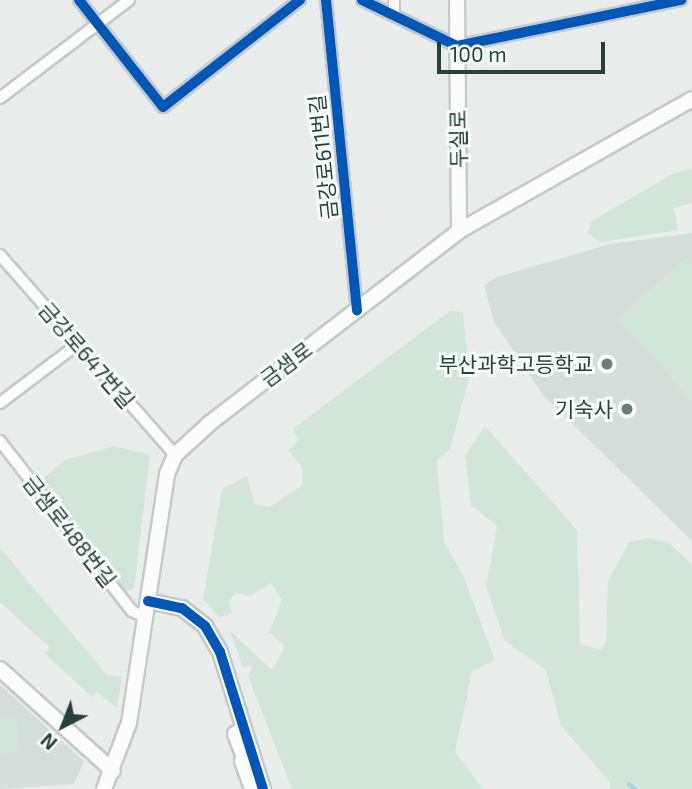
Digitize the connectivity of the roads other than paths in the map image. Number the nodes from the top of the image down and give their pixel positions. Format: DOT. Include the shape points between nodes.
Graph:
graph roads {
  1 [pos="79,0"];
  2 [pos="129,0"];
  3 [pos="300,0"];
  4 [pos="326,0"];
  5 [pos="362,0"];
  6 [pos="394,0"];
  7 [pos="457,0"];
  8 [pos="681,0"];
  9 [pos="394,16"];
  10 [pos="98,24"];
  11 [pos="457,47"];
  12 [pos="0,98"];
  13 [pos="692,99"];
  14 [pos="458,231"];
  15 [pos="0,255"];
  16 [pos="357,310"];
  17 [pos="78,344"];
  18 [pos="0,402"];
  19 [pos="0,441"];
  20 [pos="175,456"];
  21 [pos="148,601"];
  22 [pos="145,617"];
  23 [pos="0,669"];
  24 [pos="241,730"];
  25 [pos="113,771"];
  26 [pos="260,787"];
  27 [pos="104,789"];
  1 -- 10 [label="street"];
  2 -- 10 [label="street"];
  3 -- 10 [label="street" via="163,107"];
  4 -- 16 [label="street, 금강로611번길"];
  5 -- 9 [label="street"];
  6 -- 9 [label="street"];
  7 -- 11 [label="main road, 두실로"];
  8 -- 11 [label="street"];
  9 -- 11 [label="street"];
  10 -- 12 [label="street"];
  11 -- 14 [label="main road, 두실로"];
  13 -- 14 [label="main road, 금샘로"];
  14 -- 16 [label="main road, 금샘로"];
  15 -- 17 [label="street, 금강로647번길"];
  16 -- 20 [label="main road, 금샘로" via="209,423"];
  17 -- 18 [label="street"];
  17 -- 20 [label="street, 금강로647번길"];
  19 -- 22 [label="street, 금샘로488번길" via="132,611"];
  20 -- 21 [label="main road, 금샘로" via="167,474"];
  21 -- 22 [label="main road, 금샘로"];
  21 -- 24 [label="main road" via="182,608 205,626 220,652"];
  22 -- 25 [label="main road, 금샘로" via="128,723"];
  23 -- 25 [label="main road"];
  24 -- 26 [label="main road" via="247,734"];
  24 -- 26 [label="main road" via="235,733 239,746"];
  25 -- 27 [label="main road, 금샘로"];
}
